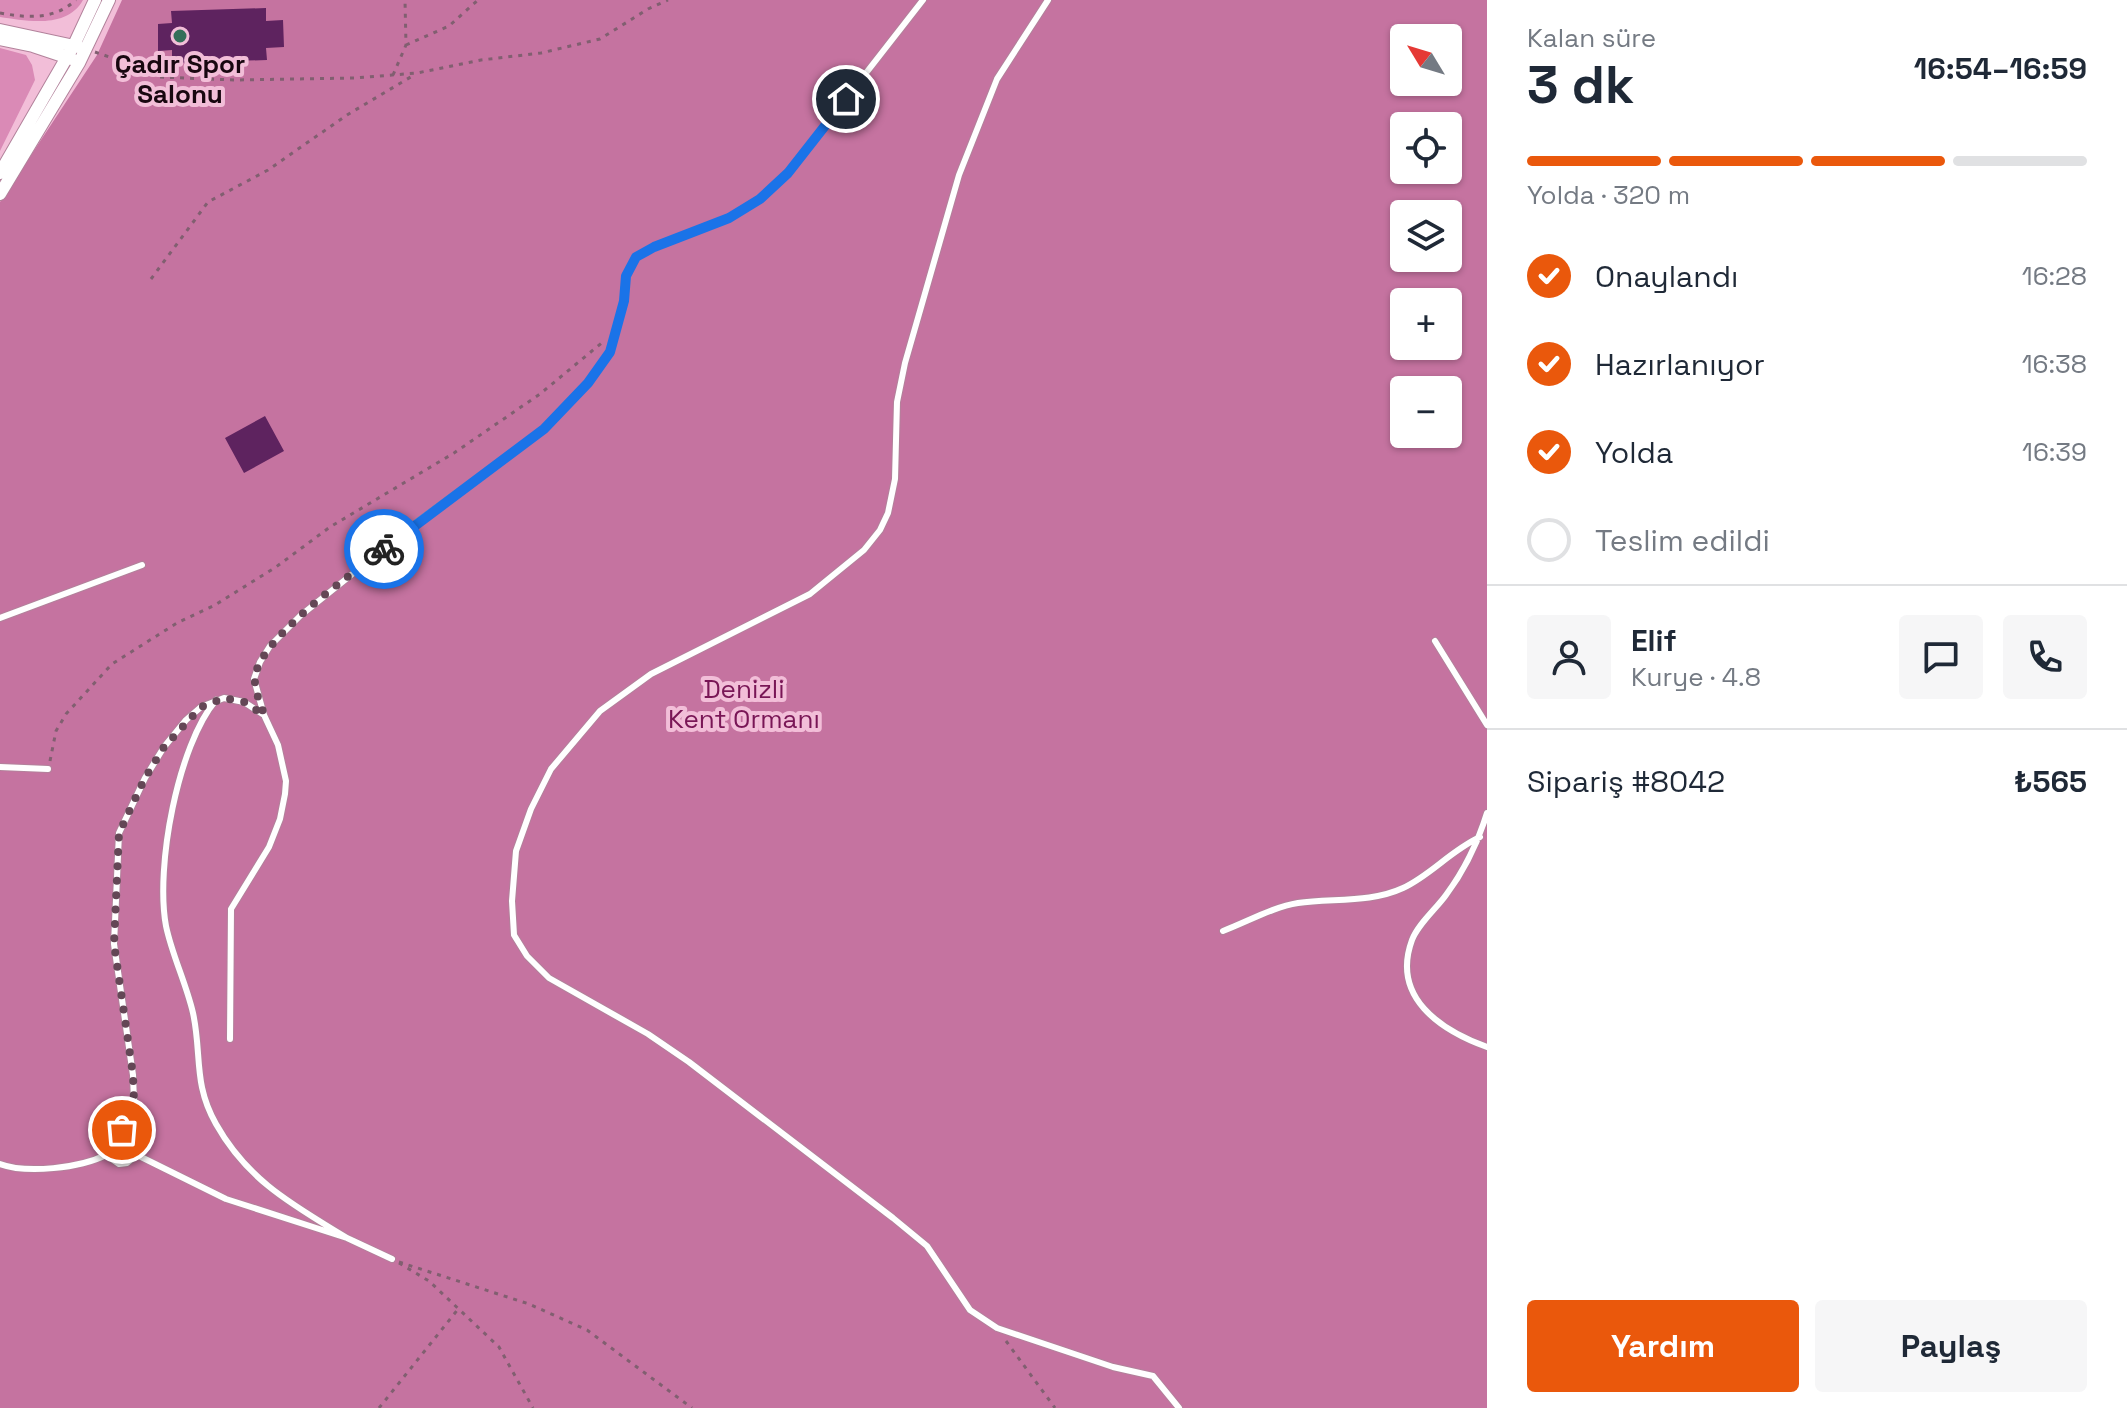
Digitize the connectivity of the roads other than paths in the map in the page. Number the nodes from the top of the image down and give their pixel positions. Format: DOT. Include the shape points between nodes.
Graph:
graph roads {
  1 [pos="95,0"];
  2 [pos="109,0"];
  3 [pos="923,0"];
  4 [pos="1048,0"];
  5 [pos="0,30"];
  6 [pos="0,39"];
  7 [pos="76,53"];
  8 [pos="0,173"];
  9 [pos="0,194"];
  10 [pos="142,565"];
  11 [pos="0,618"];
  12 [pos="1435,641"];
  13 [pos="216,700"];
  14 [pos="264,715"];
  15 [pos="1487,725"];
  16 [pos="0,767"];
  17 [pos="48,769"];
  18 [pos="1487,813"];
  19 [pos="1480,837"];
  20 [pos="1223,931"];
  21 [pos="230,1039"];
  22 [pos="1487,1047"];
  23 [pos="129,1131"];
  24 [pos="106,1155"];
  25 [pos="137,1155"];
  26 [pos="0,1164"];
  27 [pos="347,1238"];
  28 [pos="392,1259"];
  29 [pos="1179,1408"];
  1 -- 7 [label="street"];
  2 -- 7 [label="street"];
  3 -- 14 [label="lane" via="788,173 760,199 729,218 636,257 626,276 610,352 544,429 416,523 270,646 254,679"];
  4 -- 29 [label="lane" via="997,79 959,175 905,363 897,402 895,479 880,530 810,594 651,674 600,711 551,769 531,809 516,851 514,935 549,978 689,1062 893,1218 927,1246 970,1310 997,1328 1153,1376"];
  5 -- 7 [label="street"];
  6 -- 7 [label="street"];
  7 -- 8 [label="street"];
  7 -- 9 [label="street"];
  10 -- 11 [label="lane"];
  12 -- 15 [label="lane"];
  13 -- 14 [label="lane" via="244,702"];
  13 -- 23 [label="lane" via="186,720 164,747 119,833 114,944 133,1075"];
  13 -- 27 [label="lane" via="202,716 183,769 163,891 166,926 193,1014 204,1098 253,1175"];
  14 -- 21 [label="lane" via="278,745 285,794 269,847 231,909"];
  16 -- 17 [label="lane"];
  18 -- 19 [label="lane"];
  19 -- 20 [label="lane" via="1402,889 1294,904"];
  19 -- 22 [label="lane" via="1448,893 1413,937 1407,962 1420,1005 1459,1037"];
  23 -- 24 [label="lane" via="114,1132 105,1145"];
  23 -- 25 [label="lane" via="138,1144"];
  24 -- 25 [label="lane" via="119,1164"];
  24 -- 26 [label="lane" via="76,1165 22,1169"];
  25 -- 27 [label="lane" via="226,1199"];
  27 -- 28 [label="lane"];
}
